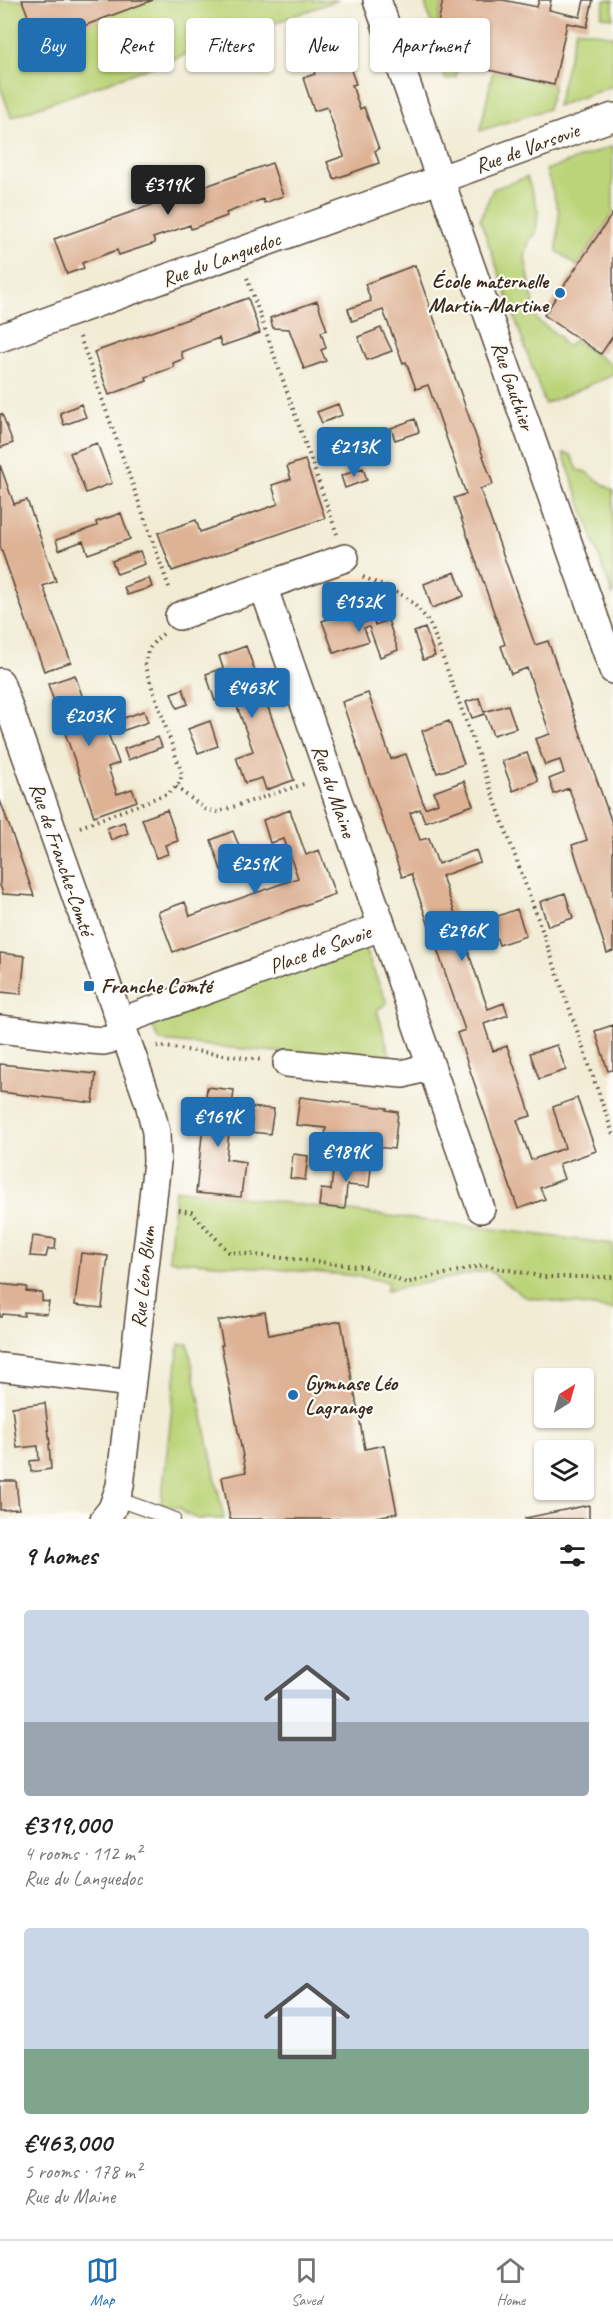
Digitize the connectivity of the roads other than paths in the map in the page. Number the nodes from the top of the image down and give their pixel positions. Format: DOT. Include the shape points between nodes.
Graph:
graph roads {
  1 [pos="377,0"];
  2 [pos="613,117"];
  3 [pos="441,180"];
  4 [pos="0,338"];
  5 [pos="345,558"];
  6 [pos="262,586"];
  7 [pos="180,616"];
  8 [pos="613,670"];
  9 [pos="0,682"];
  10 [pos="381,927"];
  11 [pos="0,1029"];
  12 [pos="124,1033"];
  13 [pos="287,1063"];
  14 [pos="430,1066"];
  15 [pos="482,1209"];
  16 [pos="0,1367"];
  17 [pos="132,1383"];
  18 [pos="110,1509"];
  19 [pos="173,1519"];
  1 -- 3 [label="street, Rue Gauthier"];
  2 -- 3 [label="street, Rue de Varsovie"];
  3 -- 4 [label="street, Rue du Languedoc"];
  3 -- 8 [label="street, Rue Gauthier"];
  5 -- 6 [label="street"];
  6 -- 7 [label="street"];
  6 -- 10 [label="street, Rue du Maine"];
  9 -- 12 [label="street, Rue de Franche-Comté"];
  10 -- 12 [label="street, Place de Savoie"];
  10 -- 14 [label="street, Place de Savoie"];
  11 -- 12 [label="street, Place de Savoie" via="103,1041"];
  12 -- 17 [label="street, Rue Léon Blum" via="149,1103 156,1132 157,1162"];
  13 -- 14 [label="street" via="403,1074"];
  14 -- 15 [label="street, Place de Savoie"];
  16 -- 17 [label="street"];
  17 -- 18 [label="street, Rue Léon Blum" via="120,1486"];
  18 -- 19 [label="lane"];
}
